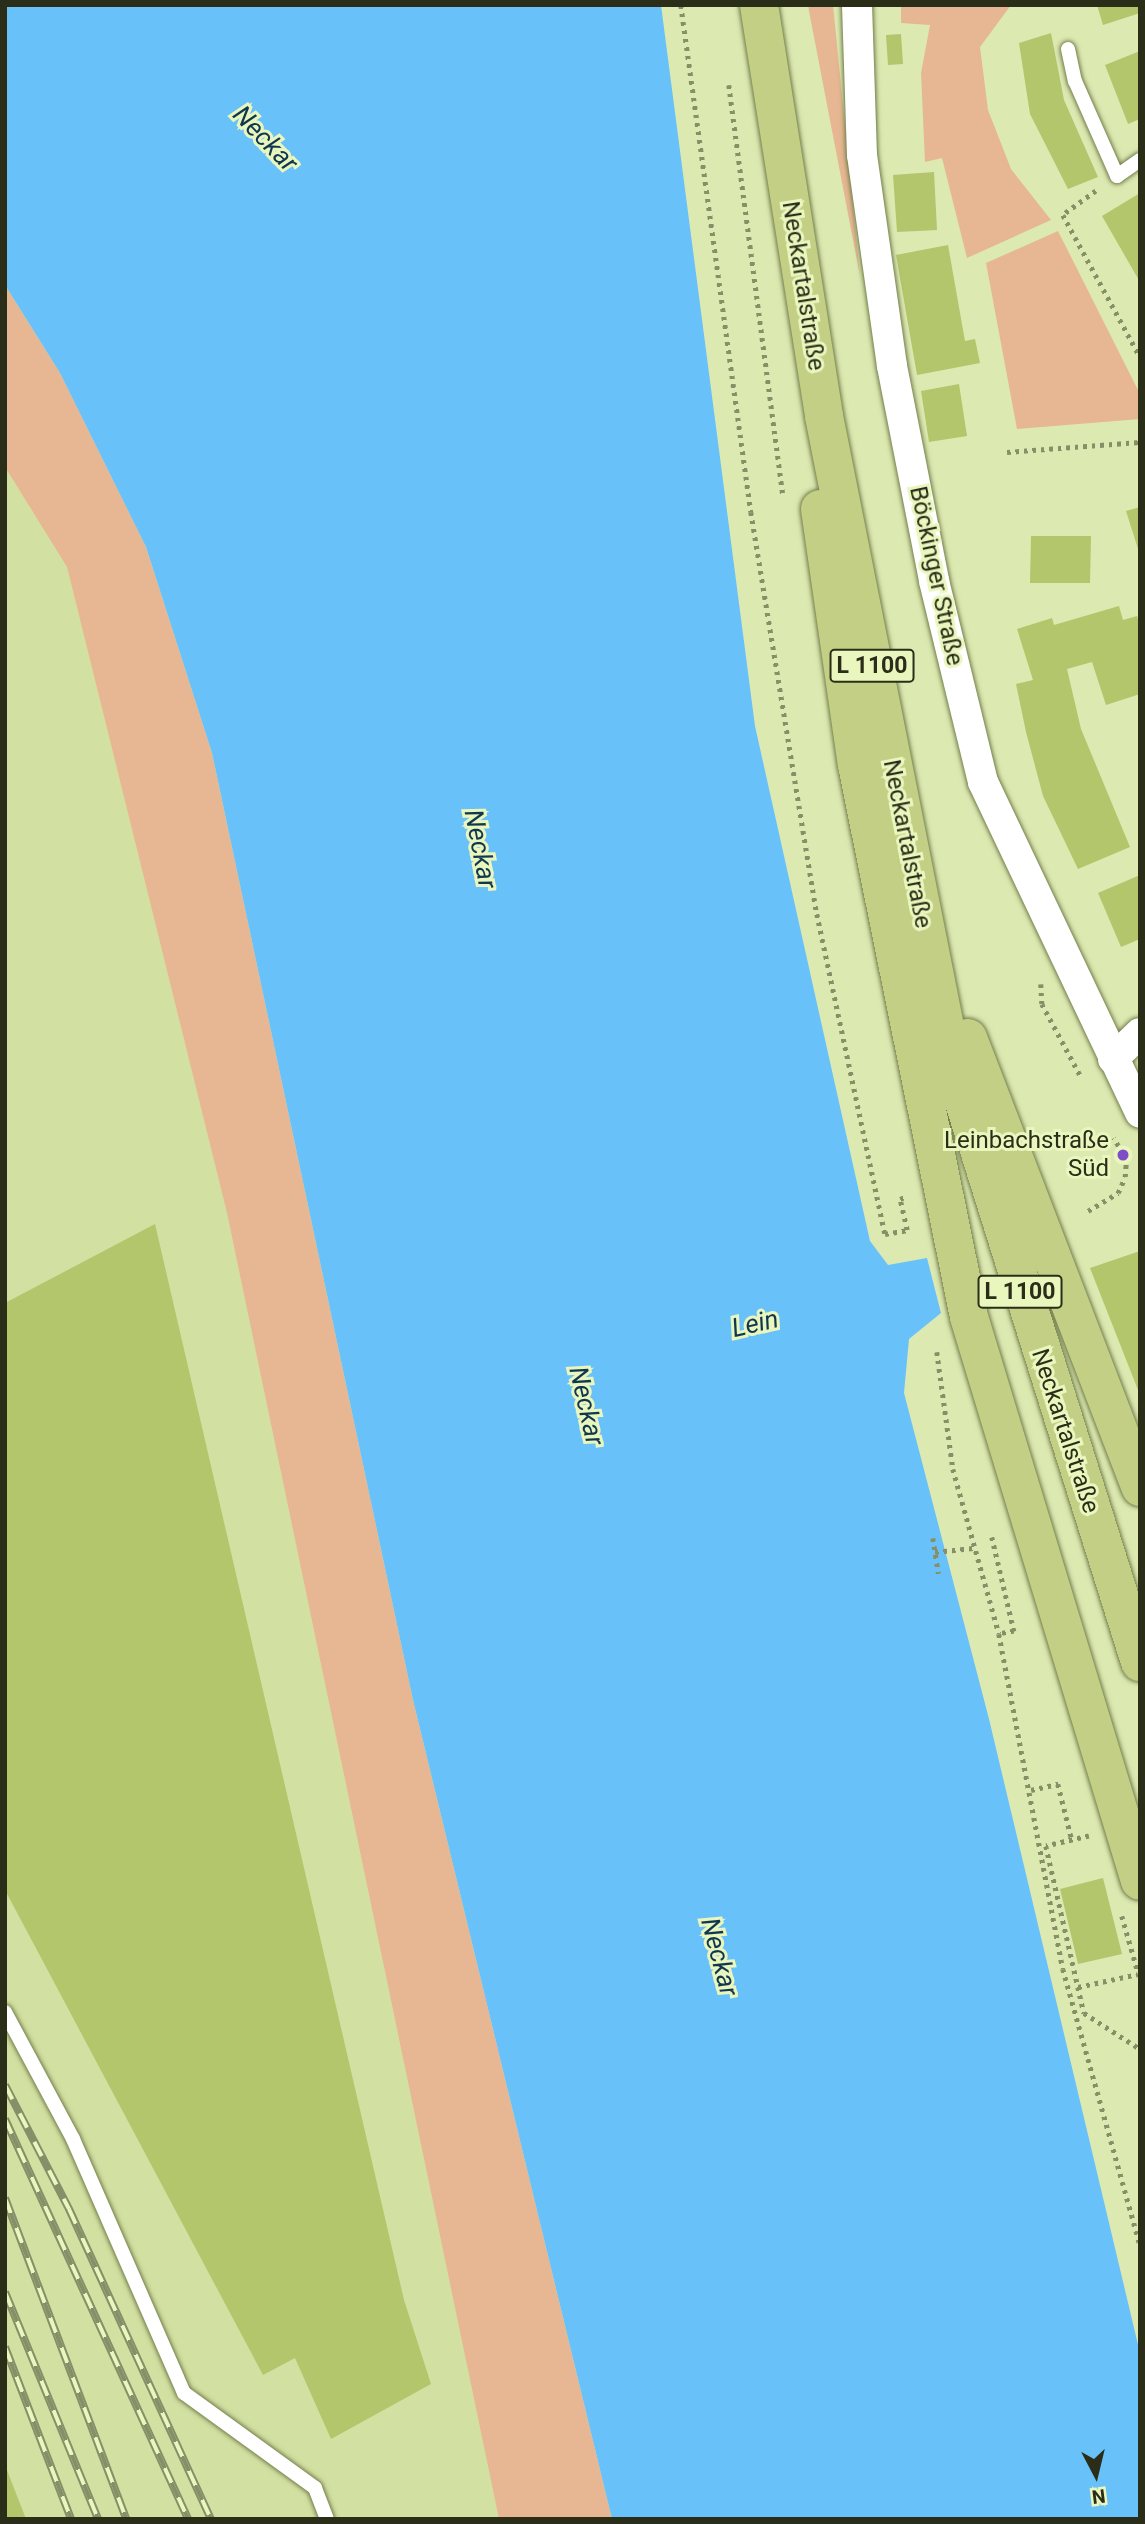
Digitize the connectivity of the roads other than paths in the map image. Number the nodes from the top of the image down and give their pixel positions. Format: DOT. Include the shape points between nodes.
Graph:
graph roads {
  1 [pos="758,5"];
  2 [pos="857,5"];
  3 [pos="1068,49"];
  4 [pos="1140,160"];
  5 [pos="824,416"];
  6 [pos="920,917"];
  7 [pos="1140,1033"];
  8 [pos="1119,1072"];
  9 [pos="1140,1114"];
  10 [pos="1140,1487"];
  11 [pos="1140,1662"];
  12 [pos="1140,1881"];
  13 [pos="5,2012"];
  14 [pos="327,2519"];
  1 -- 5 [label="main road, Neckartalstraße / L 1100"];
  2 -- 8 [label="street, Böckinger Straße" via="862,155 892,366 934,581 983,782"];
  3 -- 4 [label="lane" via="1075,81 1116,176"];
  5 -- 6 [label="main road, Neckartalstraße / L 1100"];
  5 -- 12 [label="main road" via="819,526 857,765 970,1317"];
  6 -- 10 [label="main road"];
  6 -- 11 [label="main road, Neckartalstraße / L 1100" via="986,1186"];
  7 -- 8 [label="street"];
  8 -- 9 [label="street, Böckinger Straße"];
  13 -- 14 [label="lane" via="73,2139 184,2393 314,2488"];
}
